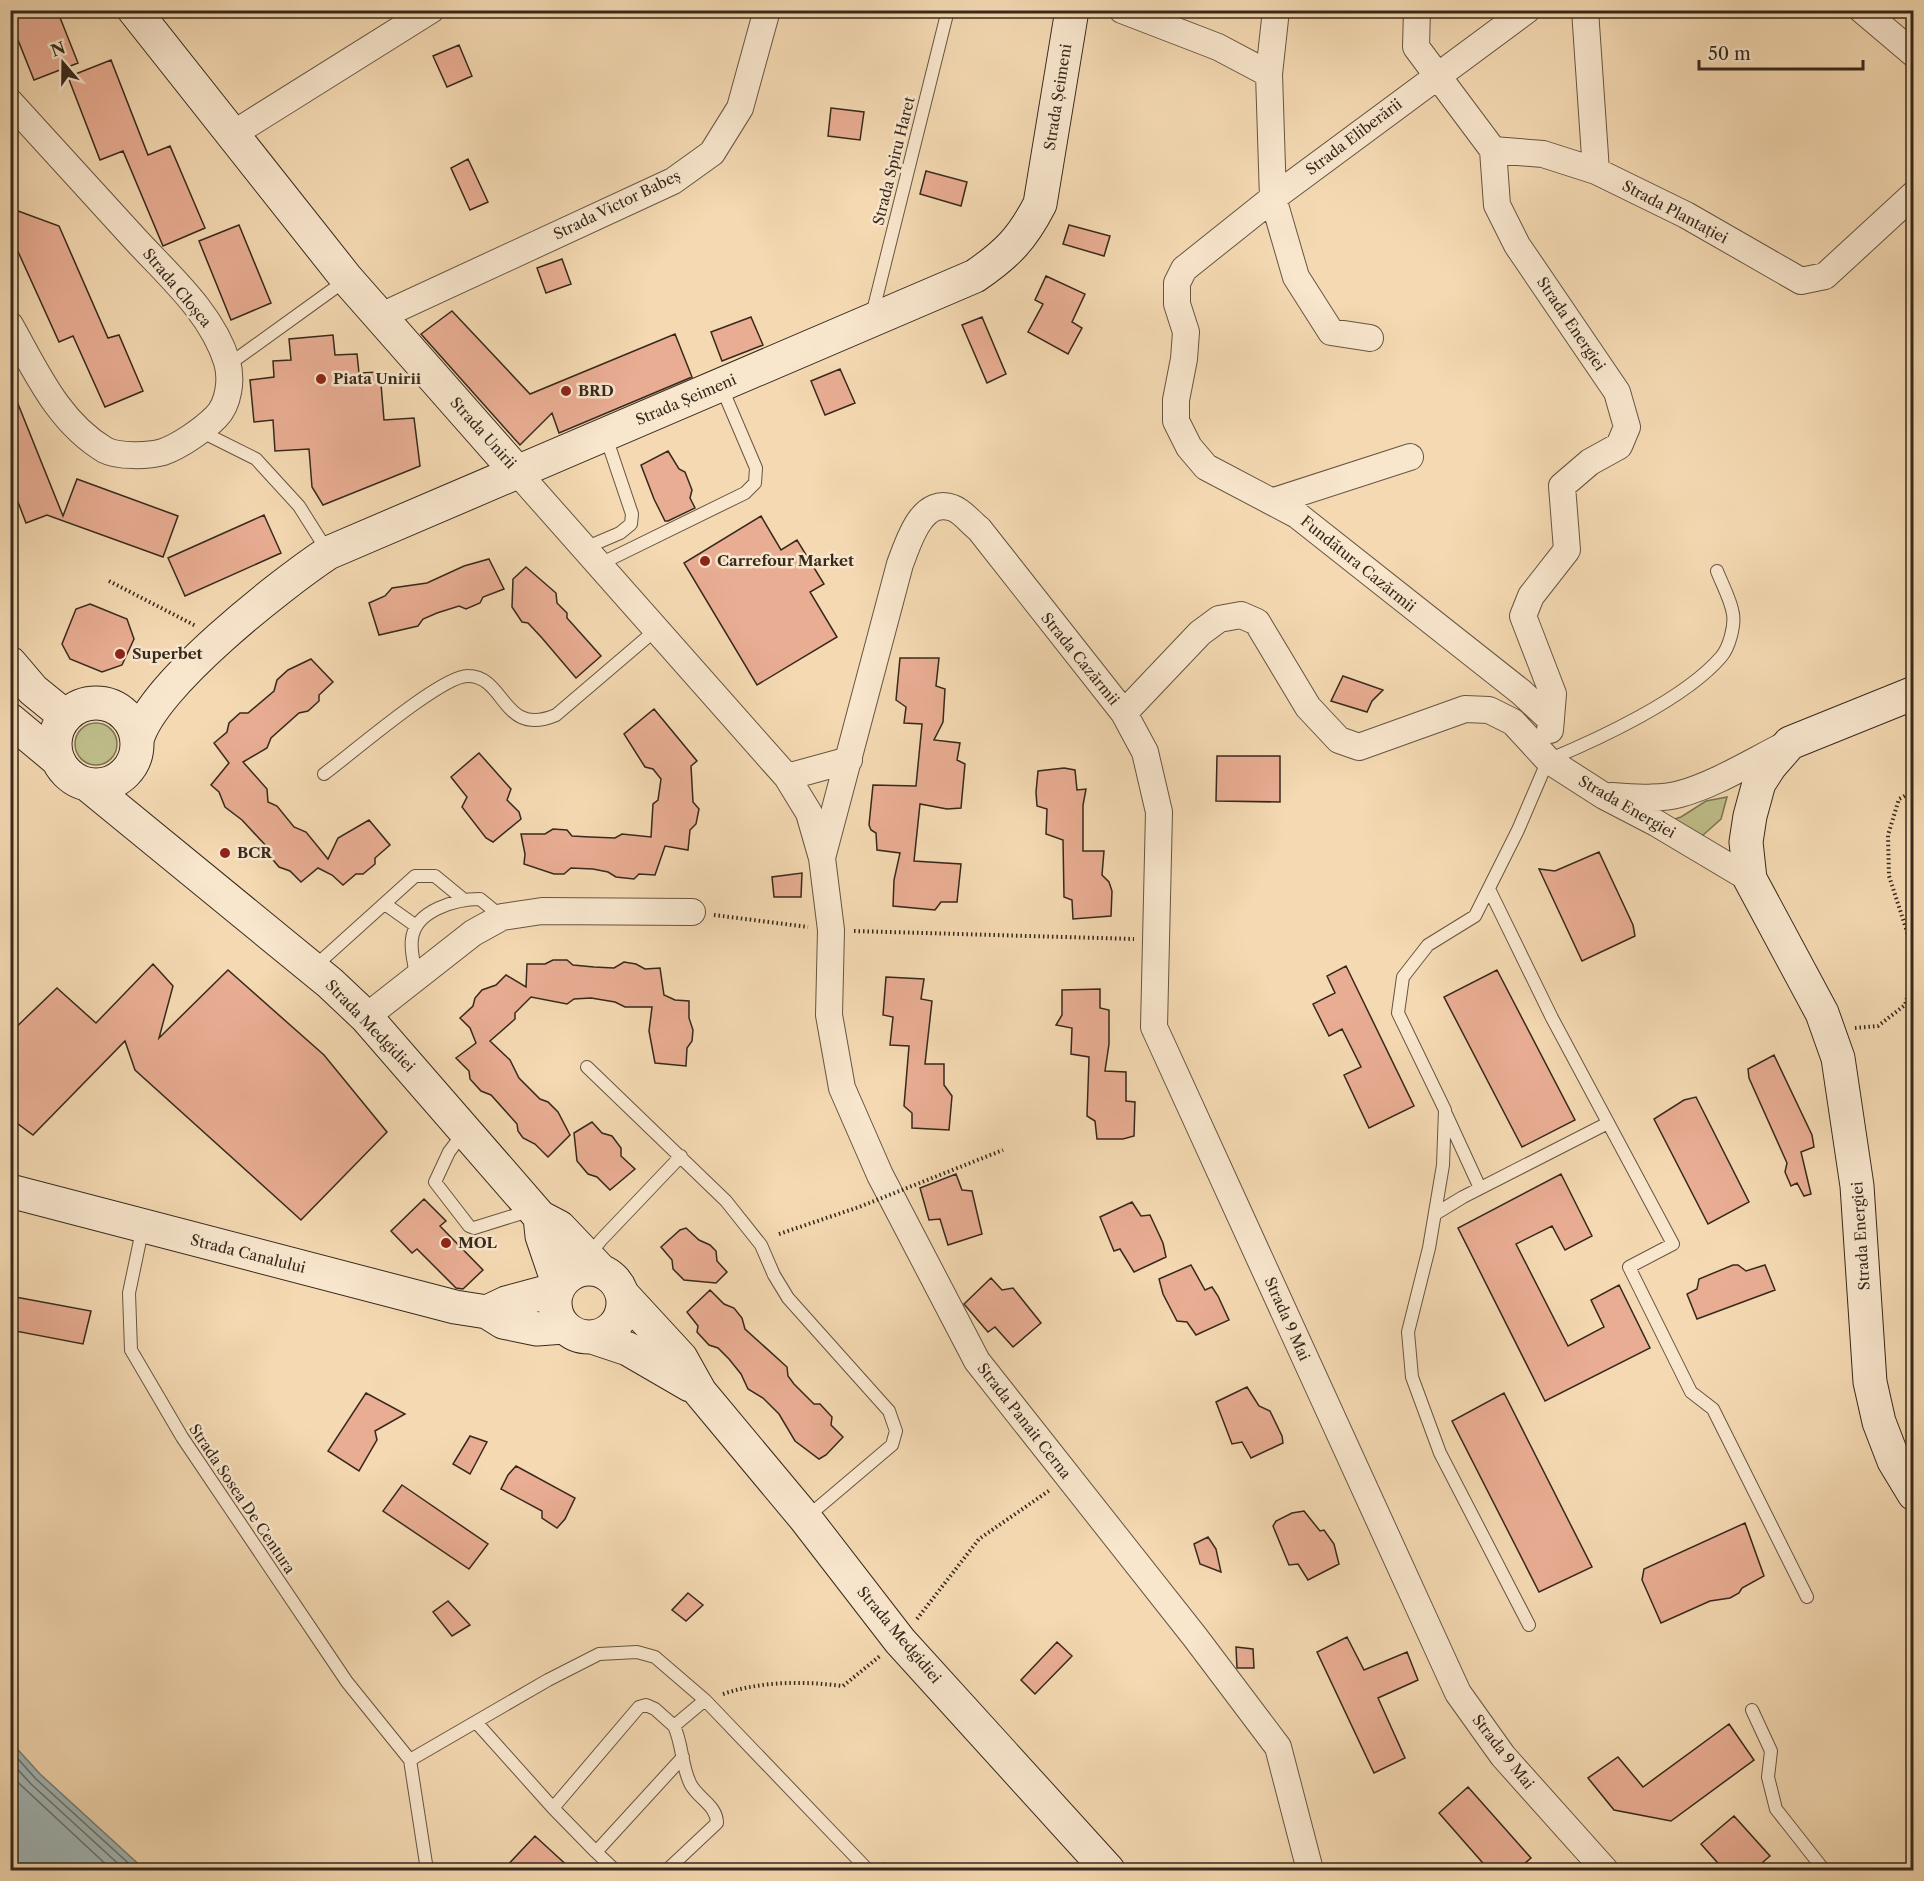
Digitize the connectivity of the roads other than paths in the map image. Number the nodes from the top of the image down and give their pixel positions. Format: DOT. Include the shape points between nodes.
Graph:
graph roads {
  1 [pos="134,10"];
  2 [pos="431,10"];
  3 [pos="767,10"];
  4 [pos="948,10"];
  5 [pos="1072,10"];
  6 [pos="1122,10"];
  7 [pos="1276,10"];
  8 [pos="1417,10"];
  9 [pos="1527,10"];
  10 [pos="1585,10"];
  11 [pos="1862,10"];
  12 [pos="1914,54"];
  13 [pos="1269,74"];
  14 [pos="1437,75"];
  15 [pos="10,102"];
  16 [pos="234,134"];
  17 [pos="1493,150"];
  18 [pos="1596,171"];
  19 [pos="1914,194"];
  20 [pos="1273,198"];
  21 [pos="1184,269"];
  22 [pos="346,279"];
  23 [pos="379,317"];
  24 [pos="870,319"];
  25 [pos="10,325"];
  26 [pos="1370,338"];
  27 [pos="228,365"];
  28 [pos="720,385"];
  29 [pos="199,431"];
  30 [pos="605,434"];
  31 [pos="1410,457"];
  32 [pos="518,472"];
  33 [pos="1275,501"];
  34 [pos="328,553"];
  35 [pos="593,556"];
  36 [pos="1717,571"];
  37 [pos="657,628"];
  38 [pos="10,663"];
  39 [pos="1914,693"];
  40 [pos="161,696"];
  41 [pos="110,705"];
  42 [pos="1124,713"];
  43 [pos="65,716"];
  44 [pos="10,720"];
  45 [pos="1551,720"];
  46 [pos="1790,743"];
  47 [pos="135,751"];
  48 [pos="58,760"];
  49 [pos="849,760"];
  50 [pos="1548,760"];
  51 [pos="324,774"];
  52 [pos="787,777"];
  53 [pos="88,785"];
  54 [pos="1604,796"];
  55 [pos="149,836"];
  56 [pos="822,858"];
  57 [pos="1750,879"];
  58 [pos="1489,889"];
  59 [pos="463,899"];
  60 [pos="385,903"];
  61 [pos="692,912"];
  62 [pos="502,917"];
  63 [pos="416,926"];
  64 [pos="313,969"];
  65 [pos="416,978"];
  66 [pos="366,1017"];
  67 [pos="587,1067"];
  68 [pos="1445,1110"];
  69 [pos="1608,1123"];
  70 [pos="465,1131"];
  71 [pos="681,1156"];
  72 [pos="1480,1188"];
  73 [pos="10,1191"];
  74 [pos="536,1213"];
  75 [pos="1435,1214"];
  76 [pos="143,1227"];
  77 [pos="576,1275"];
  78 [pos="622,1294"];
  79 [pos="487,1312"];
  80 [pos="578,1332"];
  81 [pos="700,1392"];
  82 [pos="1914,1494"];
  83 [pos="805,1518"];
  84 [pos="1807,1597"];
  85 [pos="1529,1625"];
  86 [pos="705,1700"];
  87 [pos="1752,1710"];
  88 [pos="476,1722"];
  89 [pos="674,1726"];
  90 [pos="683,1757"];
  91 [pos="410,1760"];
  92 [pos="553,1808"];
  93 [pos="596,1851"];
  94 [pos="427,1870"];
  95 [pos="615,1870"];
  96 [pos="667,1870"];
  97 [pos="868,1870"];
  98 [pos="1108,1870"];
  99 [pos="1310,1870"];
  100 [pos="1605,1870"];
  101 [pos="1824,1870"];
  1 -- 16 [label="main road, Strada Unirii"];
  2 -- 16 [label="street"];
  3 -- 23 [label="street, Strada Victor Babeș" via="740,108 712,153 673,181"];
  4 -- 24 [label="lane, Strada Spiru Haret"];
  5 -- 24 [label="main road, Strada Șeimeni" via="1048,168 1040,204 1025,232 1003,257 975,276"];
  6 -- 13 [label="street" via="1218,47"];
  7 -- 13 [label="street"];
  8 -- 14 [label="street" via="1416,47"];
  9 -- 14 [label="street, Strada Eliberării"];
  10 -- 18 [label="street"];
  11 -- 12 [label="street"];
  13 -- 20 [label="street"];
  14 -- 17 [label="street"];
  14 -- 20 [label="street, Strada Eliberării"];
  15 -- 27 [label="street, Strada Cloșca" via="191,301 218,338"];
  16 -- 22 [label="main road, Strada Unirii"];
  17 -- 18 [label="street, Strada Plantației" via="1543,154"];
  17 -- 45 [label="street, Strada Energiei" via="1497,205 1517,245 1617,392 1627,427 1619,446 1590,462 1562,486 1567,550 1531,596 1523,616 1553,694"];
  18 -- 19 [label="street, Strada Plantației" via="1686,215 1801,281 1825,276"];
  20 -- 21 [label="street, Strada Eliberării"];
  20 -- 26 [label="street" via="1296,277 1331,332"];
  21 -- 33 [label="street, Fundătura Cazărmii" via="1178,283 1177,304 1186,332 1176,400 1181,435 1206,467"];
  22 -- 23 [label="main road, Strada Unirii"];
  22 -- 27 [label="lane"];
  23 -- 32 [label="main road, Strada Unirii"];
  24 -- 28 [label="main road, Strada Șeimeni"];
  25 -- 29 [label="street, Strada Cloșca" via="50,395 75,428 107,451 133,455 162,452"];
  27 -- 29 [label="street, Strada Cloșca" via="228,395 217,416"];
  28 -- 30 [label="main road, Strada Șeimeni"];
  28 -- 35 [label="lane" via="756,468 755,483 745,493"];
  29 -- 34 [label="lane" via="256,459 299,506"];
  30 -- 32 [label="main road, Strada Șeimeni"];
  30 -- 35 [label="lane" via="632,514 631,525"];
  31 -- 33 [label="street"];
  32 -- 34 [label="main road, Strada Șeimeni"];
  32 -- 35 [label="street, Strada Unirii"];
  33 -- 45 [label="street, Fundătura Cazărmii" via="1334,542"];
  34 -- 40 [label="main road, Strada Șeimeni" via="298,573"];
  35 -- 37 [label="street, Strada Unirii"];
  36 -- 50 [label="lane" via="1733,615 1723,656 1701,677 1660,703 1600,738"];
  37 -- 51 [label="lane" via="556,715 540,722 525,721 483,681 469,676 456,679 425,697"];
  37 -- 52 [label="street, Strada Unirii"];
  38 -- 43 [label="main road" via="33,690"];
  39 -- 46 [label="main road"];
  40 -- 41 [label="main road, Strada Șeimeni" via="142,706"];
  40 -- 47 [label="main road, Strada Șeimeni" via="145,720"];
  41 -- 43 [label="main road" via="86,704"];
  41 -- 47 [label="main road" via="129,719"];
  42 -- 49 [label="street, Strada Cazărmii" via="979,529 953,508 941,507 925,513 912,532 900,564"];
  42 -- 50 [label="street, Strada Cazărmii" via="1200,633 1219,619 1241,615 1257,622 1308,707 1339,740 1359,747 1465,709 1489,710 1513,722"];
  42 -- 100 [label="street, Strada 9 Mai" via="1145,752 1160,812 1154,1026 1458,1693 1503,1756"];
  43 -- 48 [label="main road" via="55,737"];
  44 -- 48 [label="main road"];
  45 -- 50 [label="street, Strada Energiei"];
  46 -- 54 [label="street" via="1680,794"];
  46 -- 57 [label="main road" via="1759,783 1746,842"];
  47 -- 53 [label="main road" via="126,773 115,781"];
  47 -- 55 [label="main road" via="136,792"];
  48 -- 53 [label="main road" via="75,781"];
  49 -- 52 [label="street"];
  49 -- 56 [label="street, Strada Cazărmii"];
  50 -- 54 [label="street, Strada Energiei"];
  50 -- 58 [label="lane"];
  52 -- 56 [label="street, Strada Unirii" via="809,813"];
  53 -- 55 [label="main road, Strada Medgidiei"];
  54 -- 57 [label="street, Strada Energiei"];
  55 -- 64 [label="main road, Strada Medgidiei"];
  56 -- 99 [label="street, Strada Panait Cerna" via="831,930 829,1016 842,1088 880,1175 977,1361 1278,1747"];
  57 -- 82 [label="main road, Strada Energiei" via="1827,1027 1845,1091 1857,1186 1870,1382 1879,1422 1894,1461"];
  58 -- 68 [label="lane" via="1476,916 1428,945 1403,977 1398,1013"];
  58 -- 69 [label="lane"];
  59 -- 60 [label="lane" via="435,876 424,874 415,876"];
  59 -- 62 [label="lane" via="480,899"];
  59 -- 63 [label="lane" via="435,910"];
  60 -- 63 [label="lane"];
  60 -- 64 [label="lane"];
  61 -- 62 [label="street" via="542,911"];
  62 -- 65 [label="street" via="473,933"];
  63 -- 65 [label="lane" via="412,939"];
  64 -- 66 [label="main road, Strada Medgidiei"];
  65 -- 66 [label="street"];
  66 -- 70 [label="main road, Strada Medgidiei"];
  67 -- 71 [label="lane"];
  68 -- 72 [label="lane"];
  68 -- 75 [label="lane" via="1443,1165"];
  69 -- 72 [label="lane"];
  69 -- 84 [label="lane" via="1673,1244 1629,1267 1691,1392 1713,1409"];
  70 -- 74 [label="main road, Strada Medgidiei"];
  70 -- 74 [label="lane" via="449,1152 435,1182 469,1226"];
  71 -- 77 [label="lane" via="617,1222"];
  71 -- 83 [label="lane" via="726,1201 761,1245 789,1298 889,1411 896,1431 892,1445"];
  72 -- 75 [label="lane"];
  73 -- 76 [label="main road, Strada Canalului"];
  74 -- 77 [label="main road" via="542,1236"];
  75 -- 85 [label="lane" via="1408,1332 1412,1377 1440,1453"];
  76 -- 79 [label="main road, Strada Canalului"];
  76 -- 91 [label="lane, Strada Sosea De Centura" via="129,1293 131,1350 182,1437 347,1682"];
  77 -- 78 [label="main road" via="614,1280"];
  77 -- 79 [label="main road"];
  77 -- 80 [label="main road" via="555,1309"];
  78 -- 80 [label="main road" via="617,1322 602,1334"];
  78 -- 81 [label="main road, Strada Medgidiei" via="681,1358"];
  79 -- 80 [label="main road, Strada Canalului" via="504,1322"];
  80 -- 81 [label="main road, Strada Medgidiei" via="628,1349"];
  81 -- 83 [label="main road, Strada Medgidiei"];
  83 -- 98 [label="main road, Strada Medgidiei" via="900,1641"];
  86 -- 88 [label="lane" via="655,1657 638,1652 599,1654"];
  86 -- 89 [label="lane"];
  86 -- 97 [label="lane"];
  87 -- 101 [label="lane" via="1772,1752 1768,1778 1776,1809"];
  88 -- 91 [label="lane"];
  88 -- 92 [label="lane"];
  89 -- 90 [label="lane"];
  89 -- 92 [label="lane" via="655,1709 639,1707"];
  90 -- 93 [label="lane"];
  90 -- 96 [label="lane" via="692,1786 714,1810 717,1823"];
  91 -- 94 [label="lane"];
  92 -- 93 [label="lane"];
  93 -- 95 [label="lane"];
}
